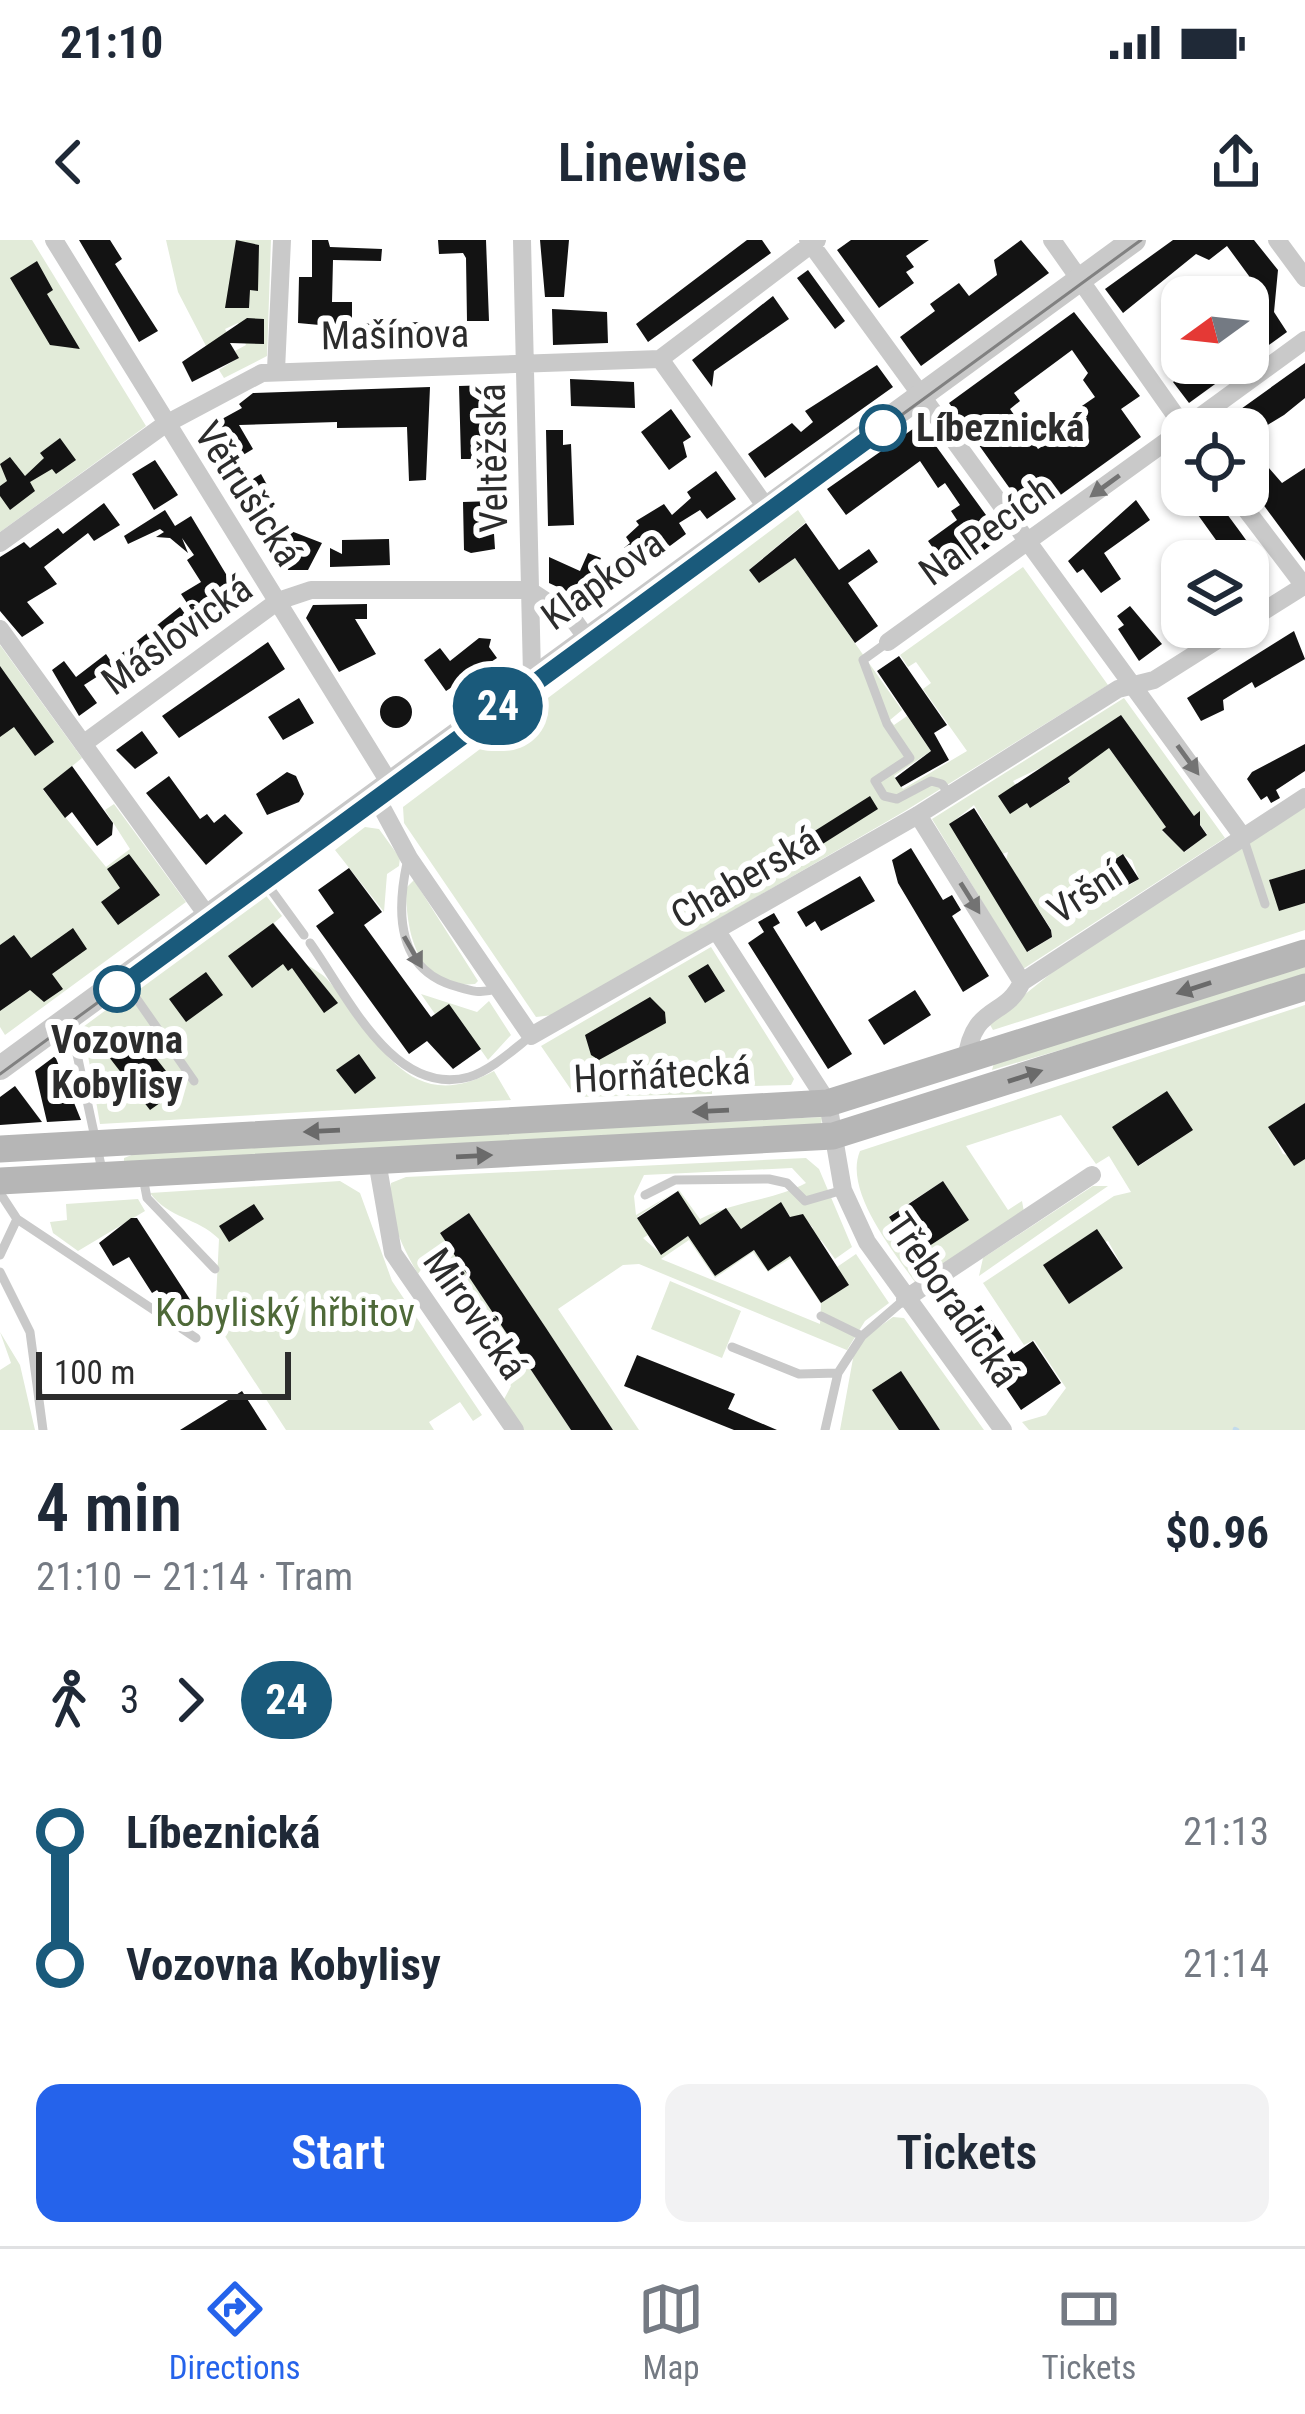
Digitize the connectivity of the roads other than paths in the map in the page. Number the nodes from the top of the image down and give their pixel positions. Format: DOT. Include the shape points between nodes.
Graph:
graph roads {
  1 [pos="54,240"];
  2 [pos="282,240"];
  3 [pos="522,240"];
  4 [pos="1052,240"];
  5 [pos="1134,240"];
  6 [pos="1277,240"];
  7 [pos="812,241"];
  8 [pos="1305,278"];
  9 [pos="1079,280"];
  10 [pos="1305,340"];
  11 [pos="660,359"];
  12 [pos="524,365"];
  13 [pos="275,370"];
  14 [pos="922,395"];
  15 [pos="1168,408"];
  16 [pos="1212,408"];
  17 [pos="164,424"];
  18 [pos="1161,445"];
  19 [pos="766,507"];
  20 [pos="1251,516"];
  21 [pos="1028,542"];
  22 [pos="0,543"];
  23 [pos="1305,586"];
  24 [pos="529,590"];
  25 [pos="278,601"];
  26 [pos="1269,608"];
  27 [pos="0,629"];
  28 [pos="586,637"];
  29 [pos="888,642"];
  30 [pos="1205,648"];
  31 [pos="532,675"];
  32 [pos="1133,683"];
  33 [pos="83,745"];
  34 [pos="381,788"];
  35 [pos="950,796"];
  36 [pos="1305,796"];
  37 [pos="918,815"];
  38 [pos="1243,837"];
  39 [pos="409,858"];
  40 [pos="261,875"];
  41 [pos="1265,904"];
  42 [pos="207,915"];
  43 [pos="718,933"];
  44 [pos="1305,953"];
  45 [pos="122,978"];
  46 [pos="1022,982"];
  47 [pos="1305,986"];
  48 [pos="495,989"];
  49 [pos="68,1018"];
  50 [pos="531,1036"];
  51 [pos="966,1061"];
  52 [pos="0,1068"];
  53 [pos="194,1081"];
  54 [pos="976,1091"];
  55 [pos="828,1102"];
  56 [pos="833,1136"];
  57 [pos="99,1144"];
  58 [pos="0,1148"];
  59 [pos="377,1161"];
  60 [pos="142,1173"];
  61 [pos="103,1175"];
  62 [pos="1092,1175"];
  63 [pos="0,1181"];
  64 [pos="843,1190"];
  65 [pos="0,1193"];
  66 [pos="645,1196"];
  67 [pos="17,1219"];
  68 [pos="0,1255"];
  69 [pos="214,1270"];
  70 [pos="0,1271"];
  71 [pos="905,1299"];
  72 [pos="820,1316"];
  73 [pos="862,1336"];
  74 [pos="196,1338"];
  75 [pos="732,1347"];
  76 [pos="838,1372"];
  77 [pos="43,1430"];
  78 [pos="515,1430"];
  79 [pos="825,1430"];
  80 [pos="1003,1430"];
  1 -- 17 [label="street, Větrušická"];
  2 -- 13 [label="street"];
  3 -- 12 [label="street, Veltěžská"];
  4 -- 9 [label="street"];
  5 -- 9 [label="street, Klapkova"];
  6 -- 8 [label="street"];
  7 -- 11 [label="street"];
  7 -- 14 [label="street"];
  9 -- 14 [label="street, Klapkova"];
  9 -- 15 [label="street"];
  10 -- 16 [label="street, Na Pecích"];
  11 -- 12 [label="street, Mašínova"];
  11 -- 19 [label="street"];
  12 -- 13 [label="street, Mašínova"];
  12 -- 24 [label="street, Veltěžská"];
  13 -- 17 [label="street, Mašínova"];
  14 -- 19 [label="street, Klapkova"];
  14 -- 21 [label="street"];
  17 -- 22 [label="street, Mašínova"];
  17 -- 25 [label="street, Větrušická"];
  18 -- 21 [label="street, Na Pecích, one-way"];
  19 -- 28 [label="street, Klapkova"];
  20 -- 23 [label="street"];
  21 -- 29 [label="street, Na Pecích"];
  21 -- 32 [label="street"];
  23 -- 26 [label="street"];
  24 -- 25 [label="street, Máslovická" via="311,590"];
  24 -- 28 [label="street"];
  24 -- 31 [label="street, Veltěžská"];
  25 -- 33 [label="street, Máslovická"];
  25 -- 34 [label="street, Větrušická"];
  27 -- 33 [label="street"];
  28 -- 31 [label="street, Klapkova"];
  29 -- 35 [label="lane" via="863,660 886,724 910,758 875,781 897,799 931,781"];
  30 -- 32 [label="street, Chaberská" via="1154,680"];
  31 -- 34 [label="street, Klapkova"];
  32 -- 35 [label="street, Chaberská"];
  32 -- 38 [label="street, one-way"];
  33 -- 42 [label="street"];
  34 -- 39 [label="street"];
  34 -- 40 [label="street, Klapkova"];
  35 -- 37 [label="street, Chaberská"];
  36 -- 38 [label="street, Vršní"];
  37 -- 43 [label="street, Chaberská"];
  37 -- 46 [label="street, one-way"];
  38 -- 41 [label="lane"];
  38 -- 46 [label="street, Vršní"];
  39 -- 48 [label="street"];
  39 -- 48 [label="lane, one-way" via="400,920 414,958 441,983"];
  40 -- 42 [label="street, Klapkova"];
  40 -- 50 [label="lane" via="397,1062 433,1079 471,1076"];
  42 -- 45 [label="street, Klapkova"];
  43 -- 50 [label="street, Chaberská"];
  43 -- 55 [label="street"];
  44 -- 51 [label="main road, Horňátecká, one-way"];
  45 -- 49 [label="street, Klapkova"];
  45 -- 53 [label="lane"];
  46 -- 51 [label="street, Vršní" via="978,1020"];
  54 -- 47 [label="main road, Horňátecká, one-way"];
  48 -- 50 [label="street"];
  49 -- 52 [label="street, Klapkova"];
  49 -- 57 [label="lane"];
  51 -- 54 [label="main road"];
  51 -- 55 [label="main road, Horňátecká"];
  54 -- 56 [label="main road, Horňátecká"];
  55 -- 56 [label="street, Třeboradická"];
  55 -- 57 [label="main road, Horňátecká, one-way"];
  59 -- 56 [label="main road, Horňátecká, one-way"];
  56 -- 64 [label="street, Třeboradická"];
  57 -- 58 [label="main road, Horňátecká"];
  57 -- 61 [label="lane"];
  59 -- 60 [label="main road, Horňátecká"];
  59 -- 78 [label="street, Mirovická" via="393,1253"];
  60 -- 61 [label="main road, Horňátecká"];
  60 -- 69 [label="lane" via="147,1198"];
  61 -- 63 [label="main road, Horňátecká"];
  62 -- 71 [label="street"];
  64 -- 66 [label="lane" via="805,1202 787,1183 769,1179 675,1180"];
  64 -- 71 [label="street, Třeboradická"];
  65 -- 67 [label="lane"];
  67 -- 68 [label="lane"];
  67 -- 74 [label="lane"];
  70 -- 77 [label="lane" via="31,1332"];
  71 -- 73 [label="lane"];
  71 -- 80 [label="street, Třeboradická"];
  72 -- 73 [label="lane"];
  73 -- 76 [label="lane"];
  75 -- 76 [label="lane" via="799,1374"];
  76 -- 79 [label="lane"];
}
